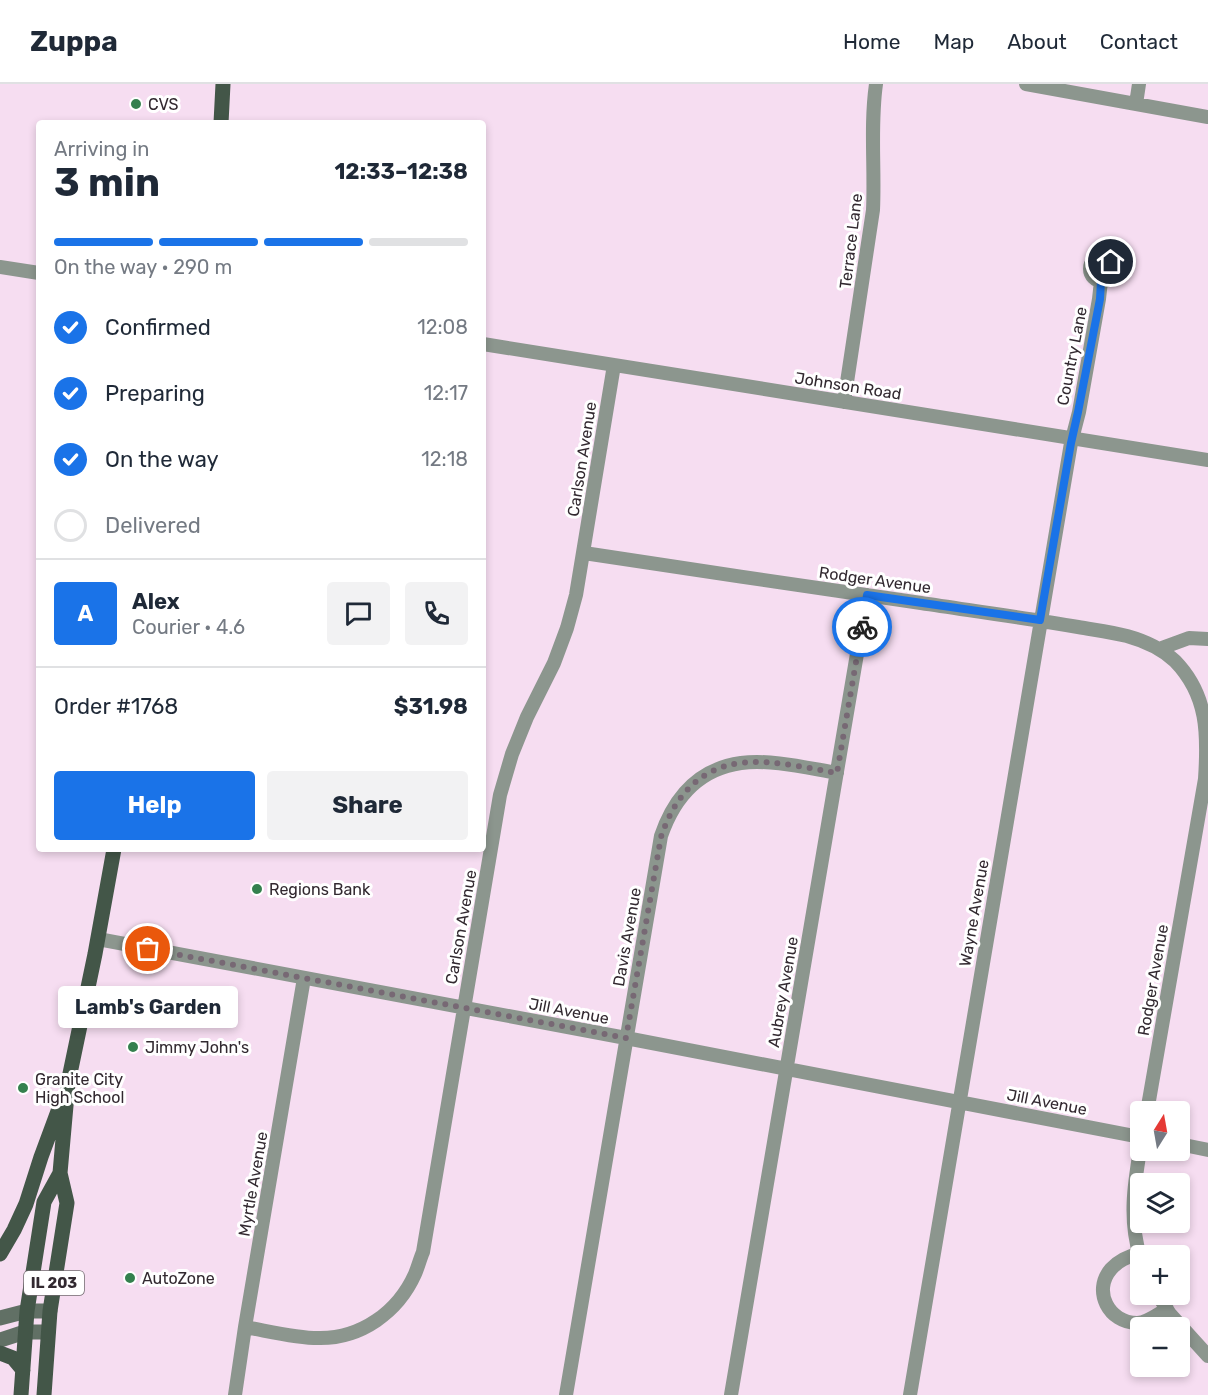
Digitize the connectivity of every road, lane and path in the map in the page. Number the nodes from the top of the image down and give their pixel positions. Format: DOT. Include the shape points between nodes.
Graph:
graph roads {
  1 [pos="224,84"];
  2 [pos="876,84"];
  3 [pos="1026,84"];
  4 [pos="1139,84"];
  5 [pos="1136,104"];
  6 [pos="1208,117"];
  7 [pos="221,120"];
  8 [pos="0,267"];
  9 [pos="36,273"];
  10 [pos="1101,281"];
  11 [pos="486,345"];
  12 [pos="614,366"];
  13 [pos="844,402"];
  14 [pos="1072,437"];
  15 [pos="1208,460"];
  16 [pos="584,553"];
  17 [pos="867,595"];
  18 [pos="1040,620"];
  19 [pos="1208,639"];
  20 [pos="1159,649"];
  21 [pos="1206,710"];
  22 [pos="837,773"];
  23 [pos="113,852"];
  24 [pos="98,939"];
  25 [pos="304,978"];
  26 [pos="464,1008"];
  27 [pos="626,1038"];
  28 [pos="787,1069"];
  29 [pos="68,1083"];
  30 [pos="1149,1101"];
  31 [pos="959,1103"];
  32 [pos="1130,1135"];
  33 [pos="1190,1146"];
  34 [pos="1208,1150"];
  35 [pos="1138,1161"];
  36 [pos="60,1173"];
  37 [pos="1138,1245"];
  38 [pos="0,1254"];
  39 [pos="1130,1257"];
  40 [pos="1164,1305"];
  41 [pos="1167,1309"];
  42 [pos="27,1311"];
  43 [pos="50,1311"];
  44 [pos="0,1318"];
  45 [pos="245,1327"];
  46 [pos="25,1332"];
  47 [pos="48,1332"];
  48 [pos="0,1340"];
  49 [pos="0,1353"];
  50 [pos="1208,1356"];
  51 [pos="23,1370"];
  52 [pos="21,1395"];
  53 [pos="44,1395"];
  54 [pos="235,1395"];
  55 [pos="566,1395"];
  56 [pos="731,1395"];
  57 [pos="910,1395"];
  1 -- 7 [label="main road"];
  2 -- 13 [label="street, Terrace Lane" via="873,210"];
  3 -- 5 [label="street"];
  4 -- 5 [label="street"];
  5 -- 6 [label="street"];
  8 -- 9 [label="street"];
  10 -- 14 [label="street, Country Lane"];
  11 -- 12 [label="street, Johnson Road"];
  12 -- 13 [label="street, Johnson Road"];
  12 -- 16 [label="street, Carlson Avenue"];
  13 -- 14 [label="street, Johnson Road"];
  14 -- 15 [label="street, Johnson Road"];
  14 -- 18 [label="street, Wayne Avenue"];
  16 -- 17 [label="street, Rodger Avenue"];
  16 -- 26 [label="street, Carlson Avenue" via="567,628 527,717 500,795"];
  17 -- 18 [label="street, Rodger Avenue"];
  17 -- 22 [label="street, Aubrey Avenue"];
  18 -- 20 [label="street, Rodger Avenue" via="1127,636"];
  18 -- 31 [label="street, Wayne Avenue"];
  19 -- 20 [label="street" via="1189,638"];
  20 -- 21 [label="street, Rodger Avenue" via="1184,671"];
  21 -- 30 [label="street, Rodger Avenue" via="1205,779"];
  22 -- 27 [label="street, Davis Avenue" via="770,763 729,765 697,781 680,798 661,837"];
  22 -- 28 [label="street, Aubrey Avenue"];
  23 -- 24 [label="main road, IL 203"];
  24 -- 25 [label="street, Jill Avenue"];
  24 -- 29 [label="main road, IL 203"];
  25 -- 26 [label="street, Jill Avenue"];
  25 -- 45 [label="street, Myrtle Avenue"];
  26 -- 27 [label="street, Jill Avenue"];
  26 -- 45 [label="street, Carlson Avenue" via="423,1252 407,1289 382,1317 351,1334 315,1338"];
  27 -- 28 [label="street, Jill Avenue"];
  27 -- 55 [label="street, Davis Avenue"];
  28 -- 31 [label="street, Jill Avenue"];
  28 -- 56 [label="street, Aubrey Avenue"];
  29 -- 36 [label="main road, IL 203"];
  29 -- 38 [label="main road" via="26,1204"];
  31 -- 32 [label="street, Jill Avenue"];
  31 -- 57 [label="street, Wayne Avenue"];
  33 -- 34 [label="street"];
  35 -- 37 [label="street" via="1133,1206"];
  36 -- 42 [label="main road, IL 203" via="44,1202"];
  36 -- 43 [label="main road, IL 203" via="67,1203"];
  39 -- 41 [label="street" via="1109,1271 1103,1286 1108,1310 1121,1320 1138,1323"];
  40 -- 41 [label="street"];
  41 -- 50 [label="street"];
  42 -- 43 [label="main road"];
  42 -- 44 [label="main road"];
  42 -- 46 [label="main road, IL 203"];
  43 -- 47 [label="main road, IL 203"];
  45 -- 54 [label="street, Myrtle Avenue"];
  46 -- 47 [label="main road"];
  46 -- 48 [label="main road"];
  46 -- 51 [label="main road, IL 203"];
  47 -- 53 [label="main road, IL 203"];
  49 -- 51 [label="main road" via="13,1358"];
  51 -- 52 [label="main road, IL 203"];
}
